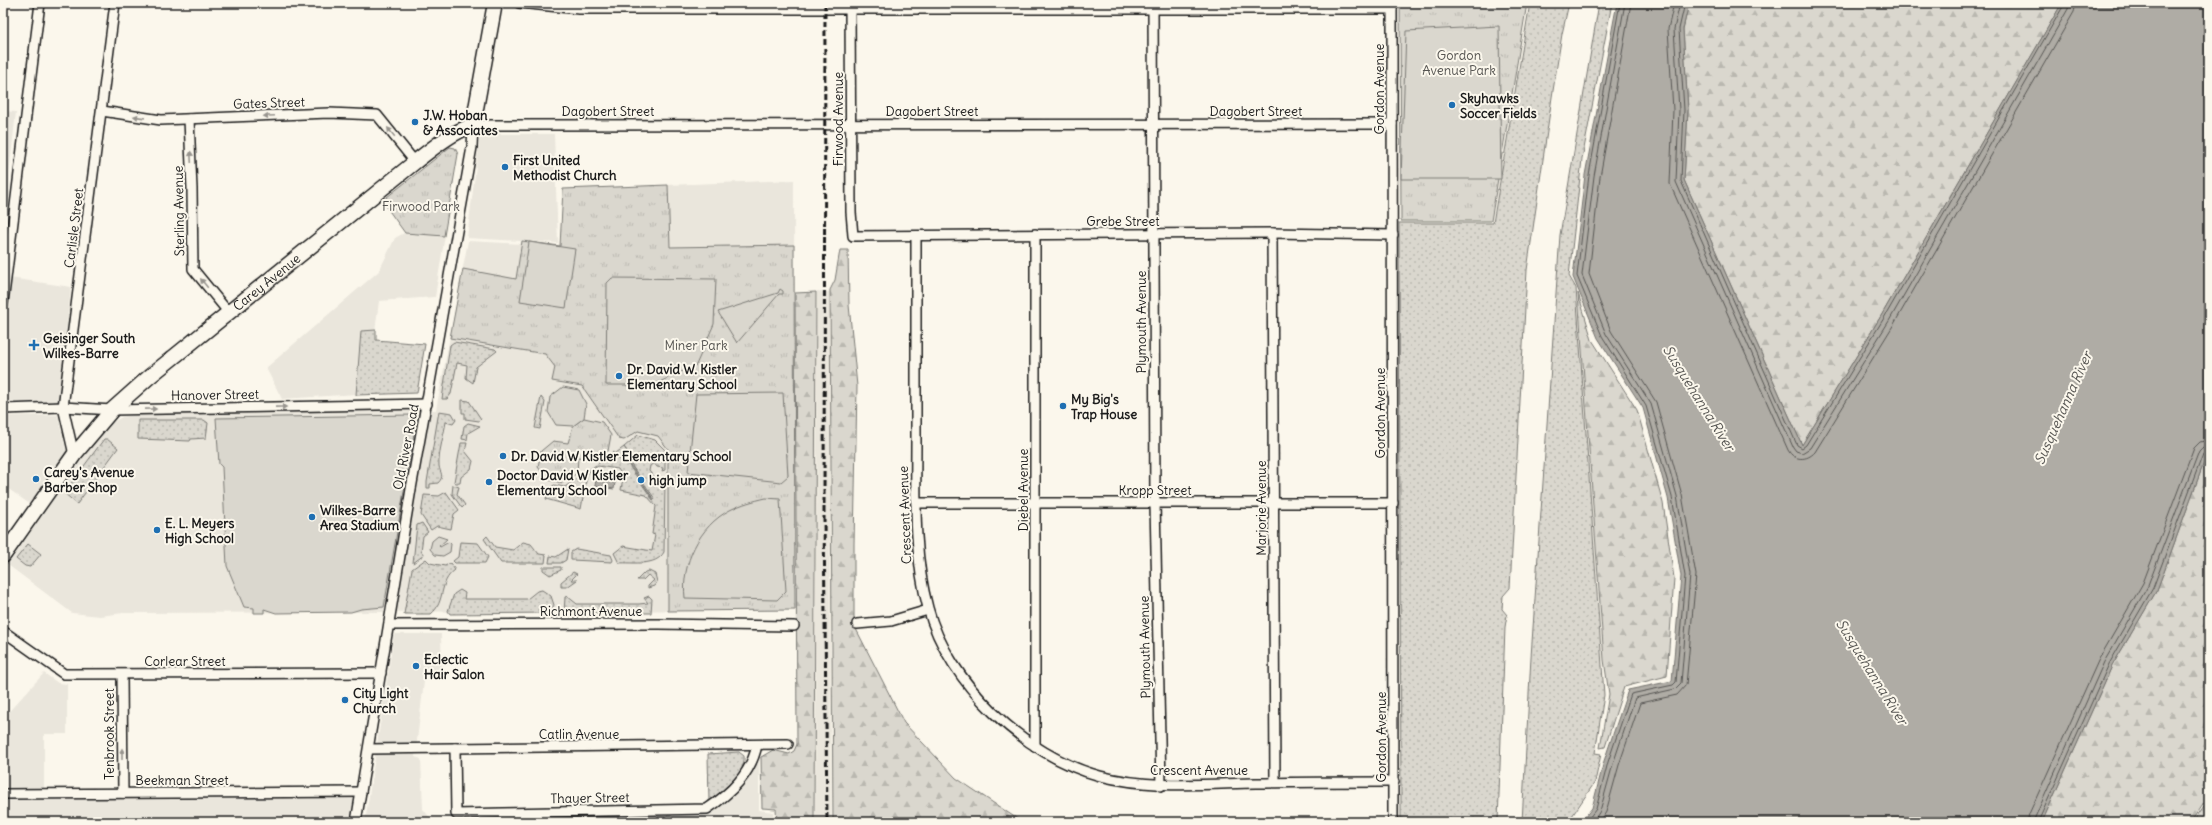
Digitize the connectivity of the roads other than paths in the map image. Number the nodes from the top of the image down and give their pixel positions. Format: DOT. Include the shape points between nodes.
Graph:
graph roads {
  1 [pos="40,3"];
  2 [pos="115,3"];
  3 [pos="495,3"];
  4 [pos="519,3"];
  5 [pos="1153,6"];
  6 [pos="1392,6"];
  7 [pos="850,7"];
  8 [pos="102,111"];
  9 [pos="189,119"];
  10 [pos="851,124"];
  11 [pos="1154,124"];
  12 [pos="1392,124"];
  13 [pos="473,125"];
  14 [pos="416,162"];
  15 [pos="1272,233"];
  16 [pos="1034,234"];
  17 [pos="1153,234"];
  18 [pos="1393,235"];
  19 [pos="853,236"];
  20 [pos="916,236"];
  21 [pos="3,303"];
  22 [pos="229,313"];
  23 [pos="427,404"];
  24 [pos="63,408"];
  25 [pos="3,409"];
  26 [pos="112,410"];
  27 [pos="74,455"];
  28 [pos="1274,502"];
  29 [pos="916,503"];
  30 [pos="1036,503"];
  31 [pos="1155,503"];
  32 [pos="1393,503"];
  33 [pos="3,556"];
  34 [pos="928,610"];
  35 [pos="857,624"];
  36 [pos="389,625"];
  37 [pos="794,626"];
  38 [pos="3,631"];
  39 [pos="381,673"];
  40 [pos="122,675"];
  41 [pos="788,744"];
  42 [pos="757,745"];
  43 [pos="1035,746"];
  44 [pos="455,748"];
  45 [pos="369,749"];
  46 [pos="1275,782"];
  47 [pos="1394,782"];
  48 [pos="1161,786"];
  49 [pos="361,792"];
  50 [pos="122,793"];
  51 [pos="3,794"];
  52 [pos="356,822"];
  53 [pos="1393,822"];
  1 -- 21 [label="street"];
  2 -- 8 [label="street, Carlisle Street"];
  3 -- 13 [label="main road"];
  4 -- 7 [label="street" via="579,9"];
  5 -- 6 [label="street"];
  5 -- 7 [label="street"];
  5 -- 11 [label="street, Plymouth Avenue"];
  6 -- 12 [label="street, Gordon Avenue"];
  7 -- 10 [label="street, Firwood Avenue"];
  9 -- 8 [label="street, Gates Street, one-way" via="161,120"];
  8 -- 24 [label="street, Carlisle Street"];
  14 -- 9 [label="street, Gates Street, one-way" via="378,115 329,113"];
  22 -- 9 [label="street, Sterling Avenue, one-way" via="193,269"];
  10 -- 11 [label="street, Dagobert Street"];
  10 -- 13 [label="street, Dagobert Street"];
  10 -- 19 [label="street, Firwood Avenue"];
  11 -- 12 [label="street, Dagobert Street"];
  11 -- 17 [label="street, Plymouth Avenue"];
  12 -- 18 [label="street, Gordon Avenue"];
  13 -- 14 [label="main road, Carey Avenue" via="445,138"];
  13 -- 23 [label="street, Old River Road" via="472,146"];
  14 -- 22 [label="main road, Carey Avenue"];
  15 -- 17 [label="street, Grebe Street"];
  15 -- 18 [label="street, Grebe Street"];
  15 -- 28 [label="street, Marjorie Avenue"];
  16 -- 17 [label="street, Grebe Street"];
  16 -- 20 [label="street, Grebe Street"];
  16 -- 30 [label="street, Diebel Avenue"];
  17 -- 31 [label="street, Plymouth Avenue"];
  18 -- 32 [label="street, Gordon Avenue"];
  19 -- 20 [label="street, Grebe Street"];
  20 -- 29 [label="street, Crescent Avenue"];
  22 -- 26 [label="main road, Carey Avenue" via="148,377"];
  26 -- 23 [label="street, Hanover Street, one-way"];
  23 -- 36 [label="street, Old River Road"];
  24 -- 25 [label="street, Hanover Street"];
  24 -- 26 [label="street, Hanover Street"];
  24 -- 27 [label="street, Carlisle Street"];
  26 -- 27 [label="main road, Carey Avenue"];
  27 -- 33 [label="main road, Carey Avenue"];
  28 -- 31 [label="street, Kropp Street"];
  28 -- 32 [label="street, Kropp Street"];
  28 -- 46 [label="street, Marjorie Avenue"];
  29 -- 30 [label="street, Kropp Street"];
  29 -- 34 [label="street, Crescent Avenue" via="919,564"];
  30 -- 31 [label="street, Kropp Street"];
  30 -- 43 [label="street, Diebel Avenue"];
  31 -- 48 [label="street, Plymouth Avenue"];
  32 -- 47 [label="street, Gordon Avenue"];
  34 -- 35 [label="street" via="891,621"];
  34 -- 43 [label="street, Crescent Avenue" via="939,637 962,677 988,707"];
  36 -- 37 [label="street, Richmont Avenue"];
  36 -- 39 [label="street, Old River Road"];
  38 -- 40 [label="street, Corlear Street" via="64,674"];
  39 -- 40 [label="street, Corlear Street"];
  39 -- 45 [label="street, Old River Road"];
  50 -- 40 [label="street, Tenbrook Street, one-way"];
  41 -- 42 [label="street, Catlin Avenue"];
  42 -- 44 [label="street, Catlin Avenue"];
  42 -- 44 [label="street, Thayer Street" via="754,760 743,778 707,809 456,814"];
  43 -- 48 [label="street, Crescent Avenue" via="1066,763 1100,776"];
  44 -- 45 [label="street, Catlin Avenue"];
  45 -- 49 [label="street, Old River Road"];
  46 -- 47 [label="street, Crescent Avenue"];
  46 -- 48 [label="street, Crescent Avenue"];
  47 -- 53 [label="street, Gordon Avenue"];
  49 -- 50 [label="street, Beekman Street"];
  49 -- 52 [label="street, Old River Road"];
  50 -- 51 [label="street, Beekman Street"];
}
